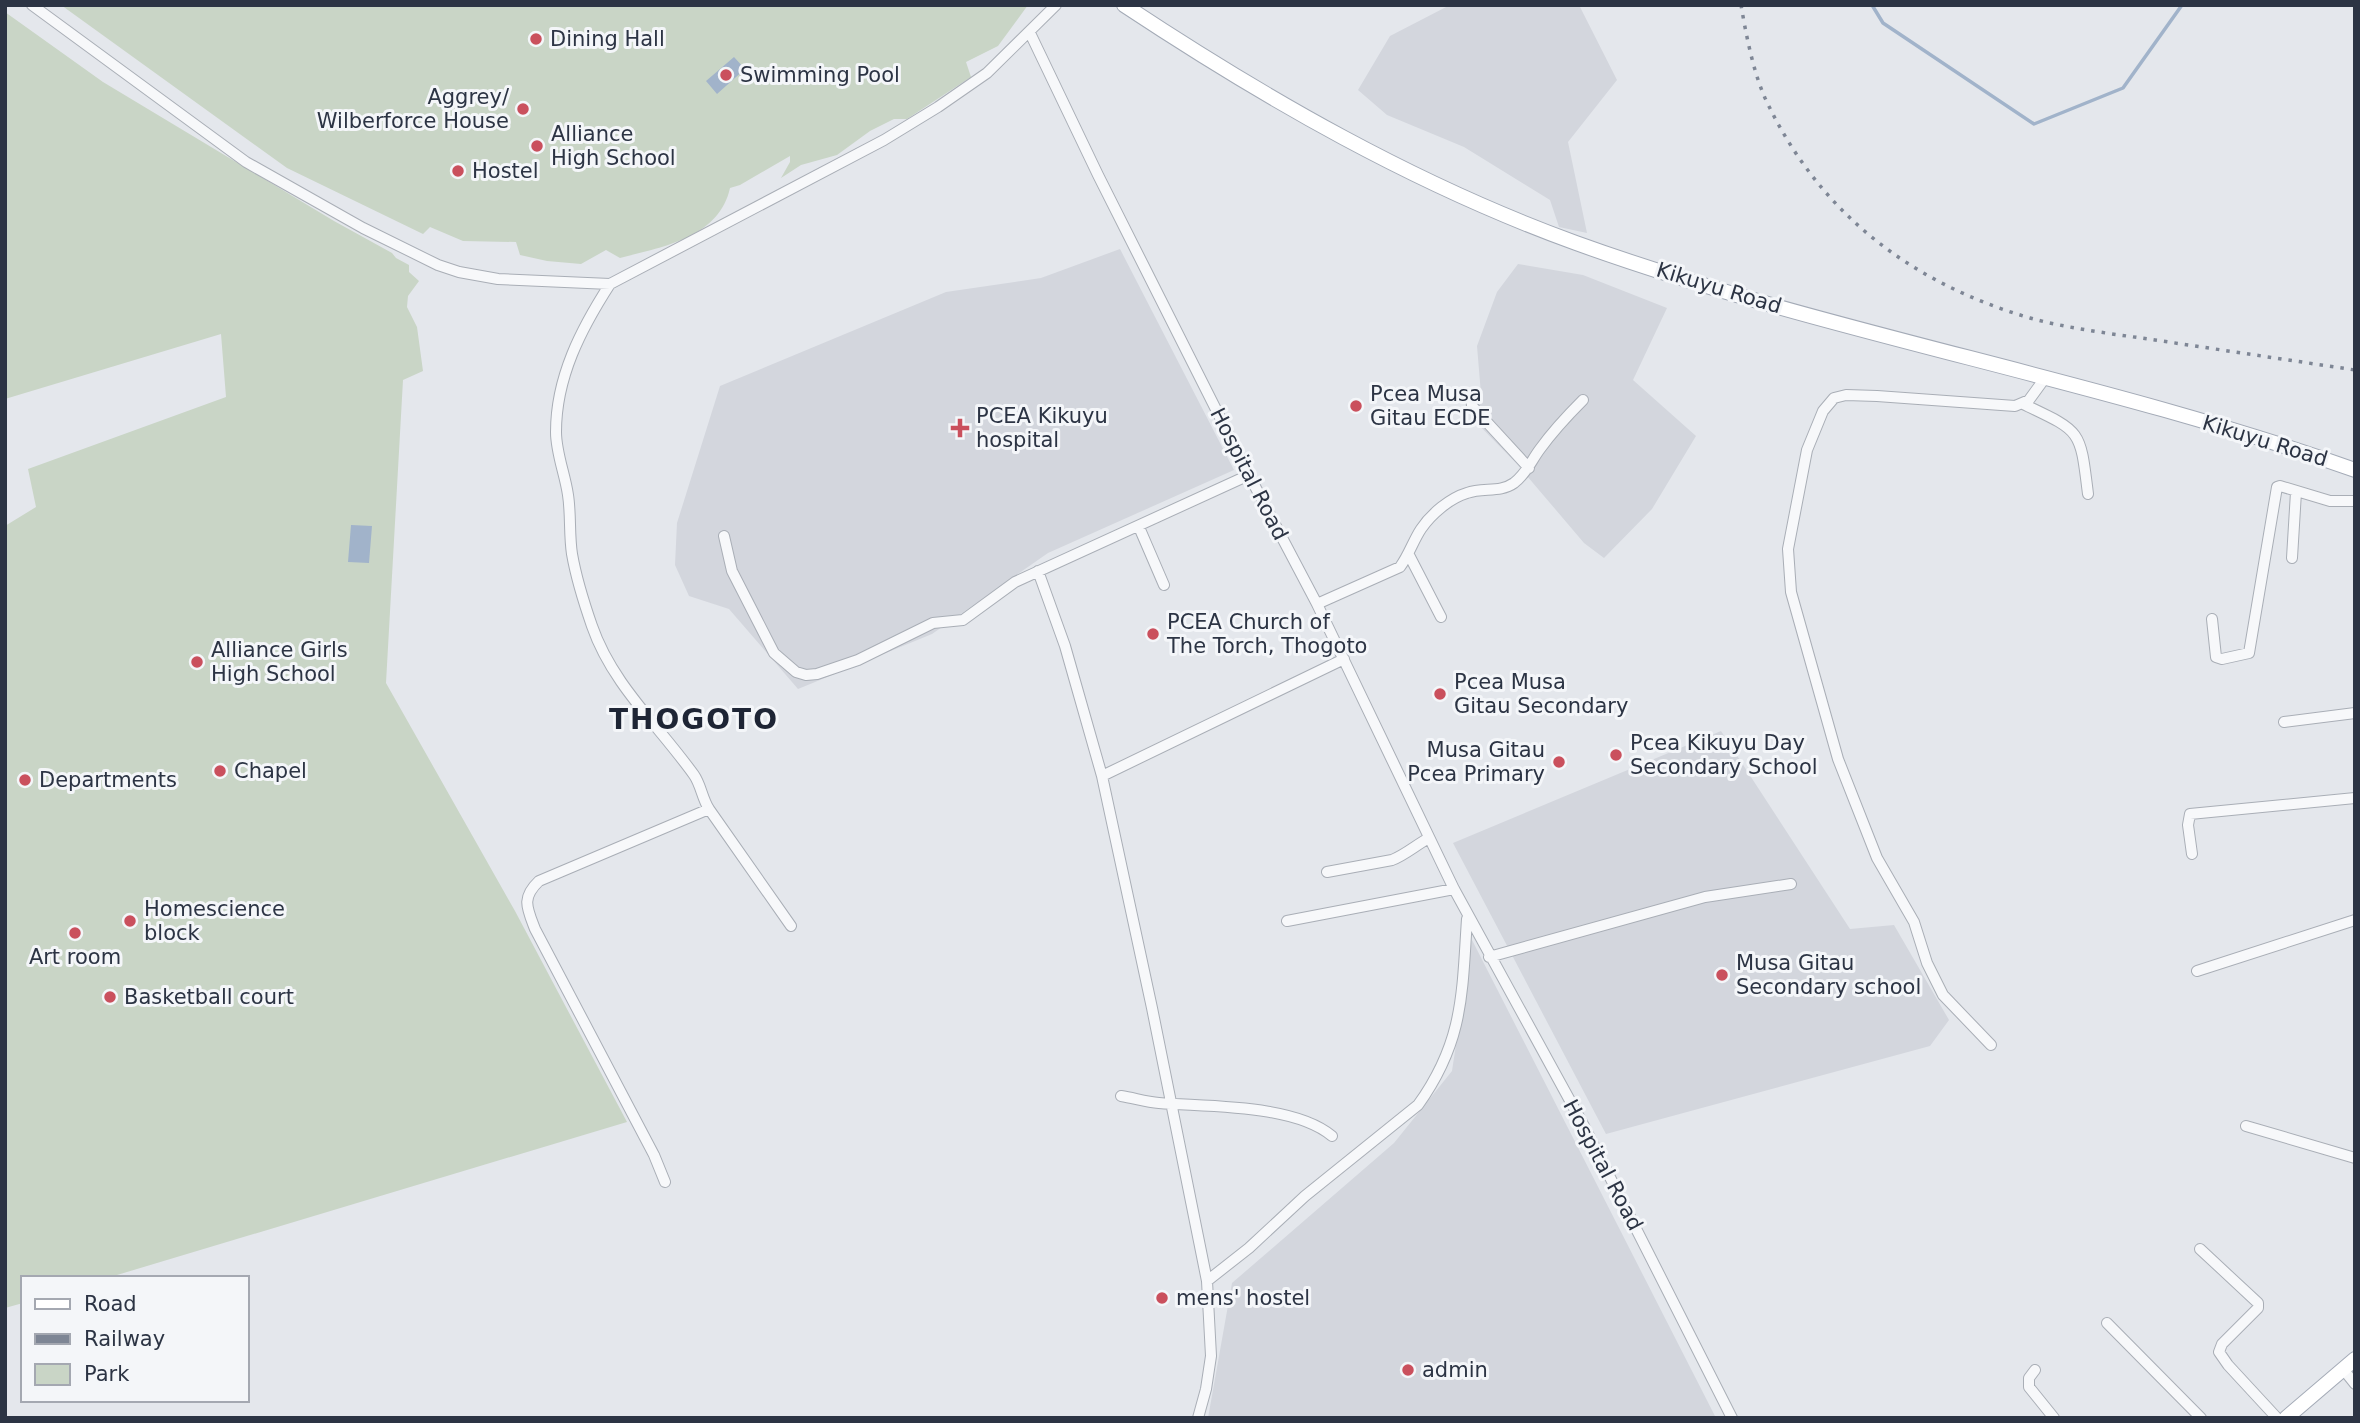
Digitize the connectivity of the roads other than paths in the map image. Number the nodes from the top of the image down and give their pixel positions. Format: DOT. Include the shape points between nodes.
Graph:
graph roads {
  1 [pos="32,5"];
  2 [pos="1056,5"];
  3 [pos="1124,5"];
  4 [pos="1030,33"];
  5 [pos="610,284"];
  6 [pos="2045,377"];
  7 [pos="1472,396"];
  8 [pos="1583,400"];
  9 [pos="2024,404"];
  10 [pos="1529,468"];
  11 [pos="2355,470"];
  12 [pos="1249,475"];
  13 [pos="2296,492"];
  14 [pos="2088,494"];
  15 [pos="2355,501"];
  16 [pos="1139,527"];
  17 [pos="724,536"];
  18 [pos="1409,555"];
  19 [pos="2292,558"];
  20 [pos="1038,571"];
  21 [pos="1164,584"];
  22 [pos="1317,604"];
  23 [pos="1441,617"];
  24 [pos="2212,619"];
  25 [pos="1344,659"];
  26 [pos="2355,713"];
  27 [pos="2284,722"];
  28 [pos="1102,776"];
  29 [pos="2355,798"];
  30 [pos="709,809"];
  31 [pos="1429,838"];
  32 [pos="2192,854"];
  33 [pos="1327,872"];
  34 [pos="1791,884"];
  35 [pos="1454,890"];
  36 [pos="1467,916"];
  37 [pos="2355,920"];
  38 [pos="1287,921"];
  39 [pos="791,926"];
  40 [pos="1489,957"];
  41 [pos="2197,971"];
  42 [pos="1991,1045"];
  43 [pos="1121,1096"];
  44 [pos="1171,1103"];
  45 [pos="2246,1126"];
  46 [pos="1332,1136"];
  47 [pos="2355,1158"];
  48 [pos="664,1182"];
  49 [pos="2200,1249"];
  50 [pos="1207,1281"];
  51 [pos="2107,1323"];
  52 [pos="2355,1359"];
  53 [pos="2343,1369"];
  54 [pos="2035,1370"];
  55 [pos="2355,1384"];
  56 [pos="1198,1418"];
  57 [pos="1732,1418"];
  58 [pos="2054,1418"];
  59 [pos="2201,1418"];
  60 [pos="2277,1418"];
  61 [pos="2286,1418"];
  1 -- 5 [label="street" via="247,162 410,253 459,272 498,279"];
  2 -- 4 [label="street"];
  3 -- 6 [label="main road, Kikuyu Road" via="1223,69 1331,130 1505,215 1677,277"];
  4 -- 5 [label="street" via="987,72 884,140"];
  4 -- 12 [label="street, Hospital Road"];
  5 -- 30 [label="street" via="576,341 558,407 556,434 572,553 592,627 607,659 696,779"];
  6 -- 9 [label="street"];
  6 -- 11 [label="main road, Kikuyu Road"];
  7 -- 10 [label="street" via="1472,406"];
  8 -- 10 [label="street" via="1541,447"];
  9 -- 14 [label="street" via="2072,430 2083,450"];
  9 -- 42 [label="street" via="1834,398 1823,411 1807,450 1788,549 1791,592 1838,759 1872,846 1914,922 1943,995"];
  10 -- 18 [label="street" via="1511,485 1456,497 1428,519"];
  12 -- 16 [label="street"];
  12 -- 22 [label="street, Hospital Road"];
  13 -- 15 [label="street"];
  13 -- 19 [label="street"];
  13 -- 24 [label="street" via="2280,486 2275,489 2251,652 2215,656"];
  16 -- 20 [label="street"];
  16 -- 21 [label="street"];
  17 -- 20 [label="street" via="732,571 774,653 806,675 858,660 933,623 963,620 999,592"];
  18 -- 22 [label="street" via="1388,574"];
  18 -- 23 [label="street"];
  20 -- 28 [label="street"];
  22 -- 25 [label="street, Hospital Road"];
  25 -- 28 [label="street"];
  25 -- 31 [label="street, Hospital Road"];
  26 -- 27 [label="street"];
  28 -- 44 [label="street"];
  29 -- 32 [label="street" via="2190,814"];
  30 -- 39 [label="street"];
  30 -- 48 [label="street" via="539,881 527,900 535,929"];
  31 -- 33 [label="street" via="1392,860"];
  31 -- 35 [label="street, Hospital Road"];
  34 -- 40 [label="street" via="1705,897"];
  35 -- 36 [label="street, Hospital Road"];
  35 -- 38 [label="street"];
  36 -- 40 [label="street, Hospital Road"];
  36 -- 50 [label="street" via="1456,1031 1450,1051 1418,1105"];
  37 -- 41 [label="street"];
  40 -- 57 [label="street, Hospital Road" via="1584,1128"];
  43 -- 44 [label="street"];
  44 -- 46 [label="street" via="1263,1112 1309,1123"];
  44 -- 50 [label="street"];
  45 -- 47 [label="street"];
  49 -- 60 [label="street" via="2258,1303 2220,1352"];
  50 -- 56 [label="street" via="1210,1356"];
  51 -- 59 [label="street"];
  52 -- 53 [label="main road"];
  53 -- 55 [label="street"];
  53 -- 61 [label="main road"];
  54 -- 58 [label="street" via="2029,1387"];
}
